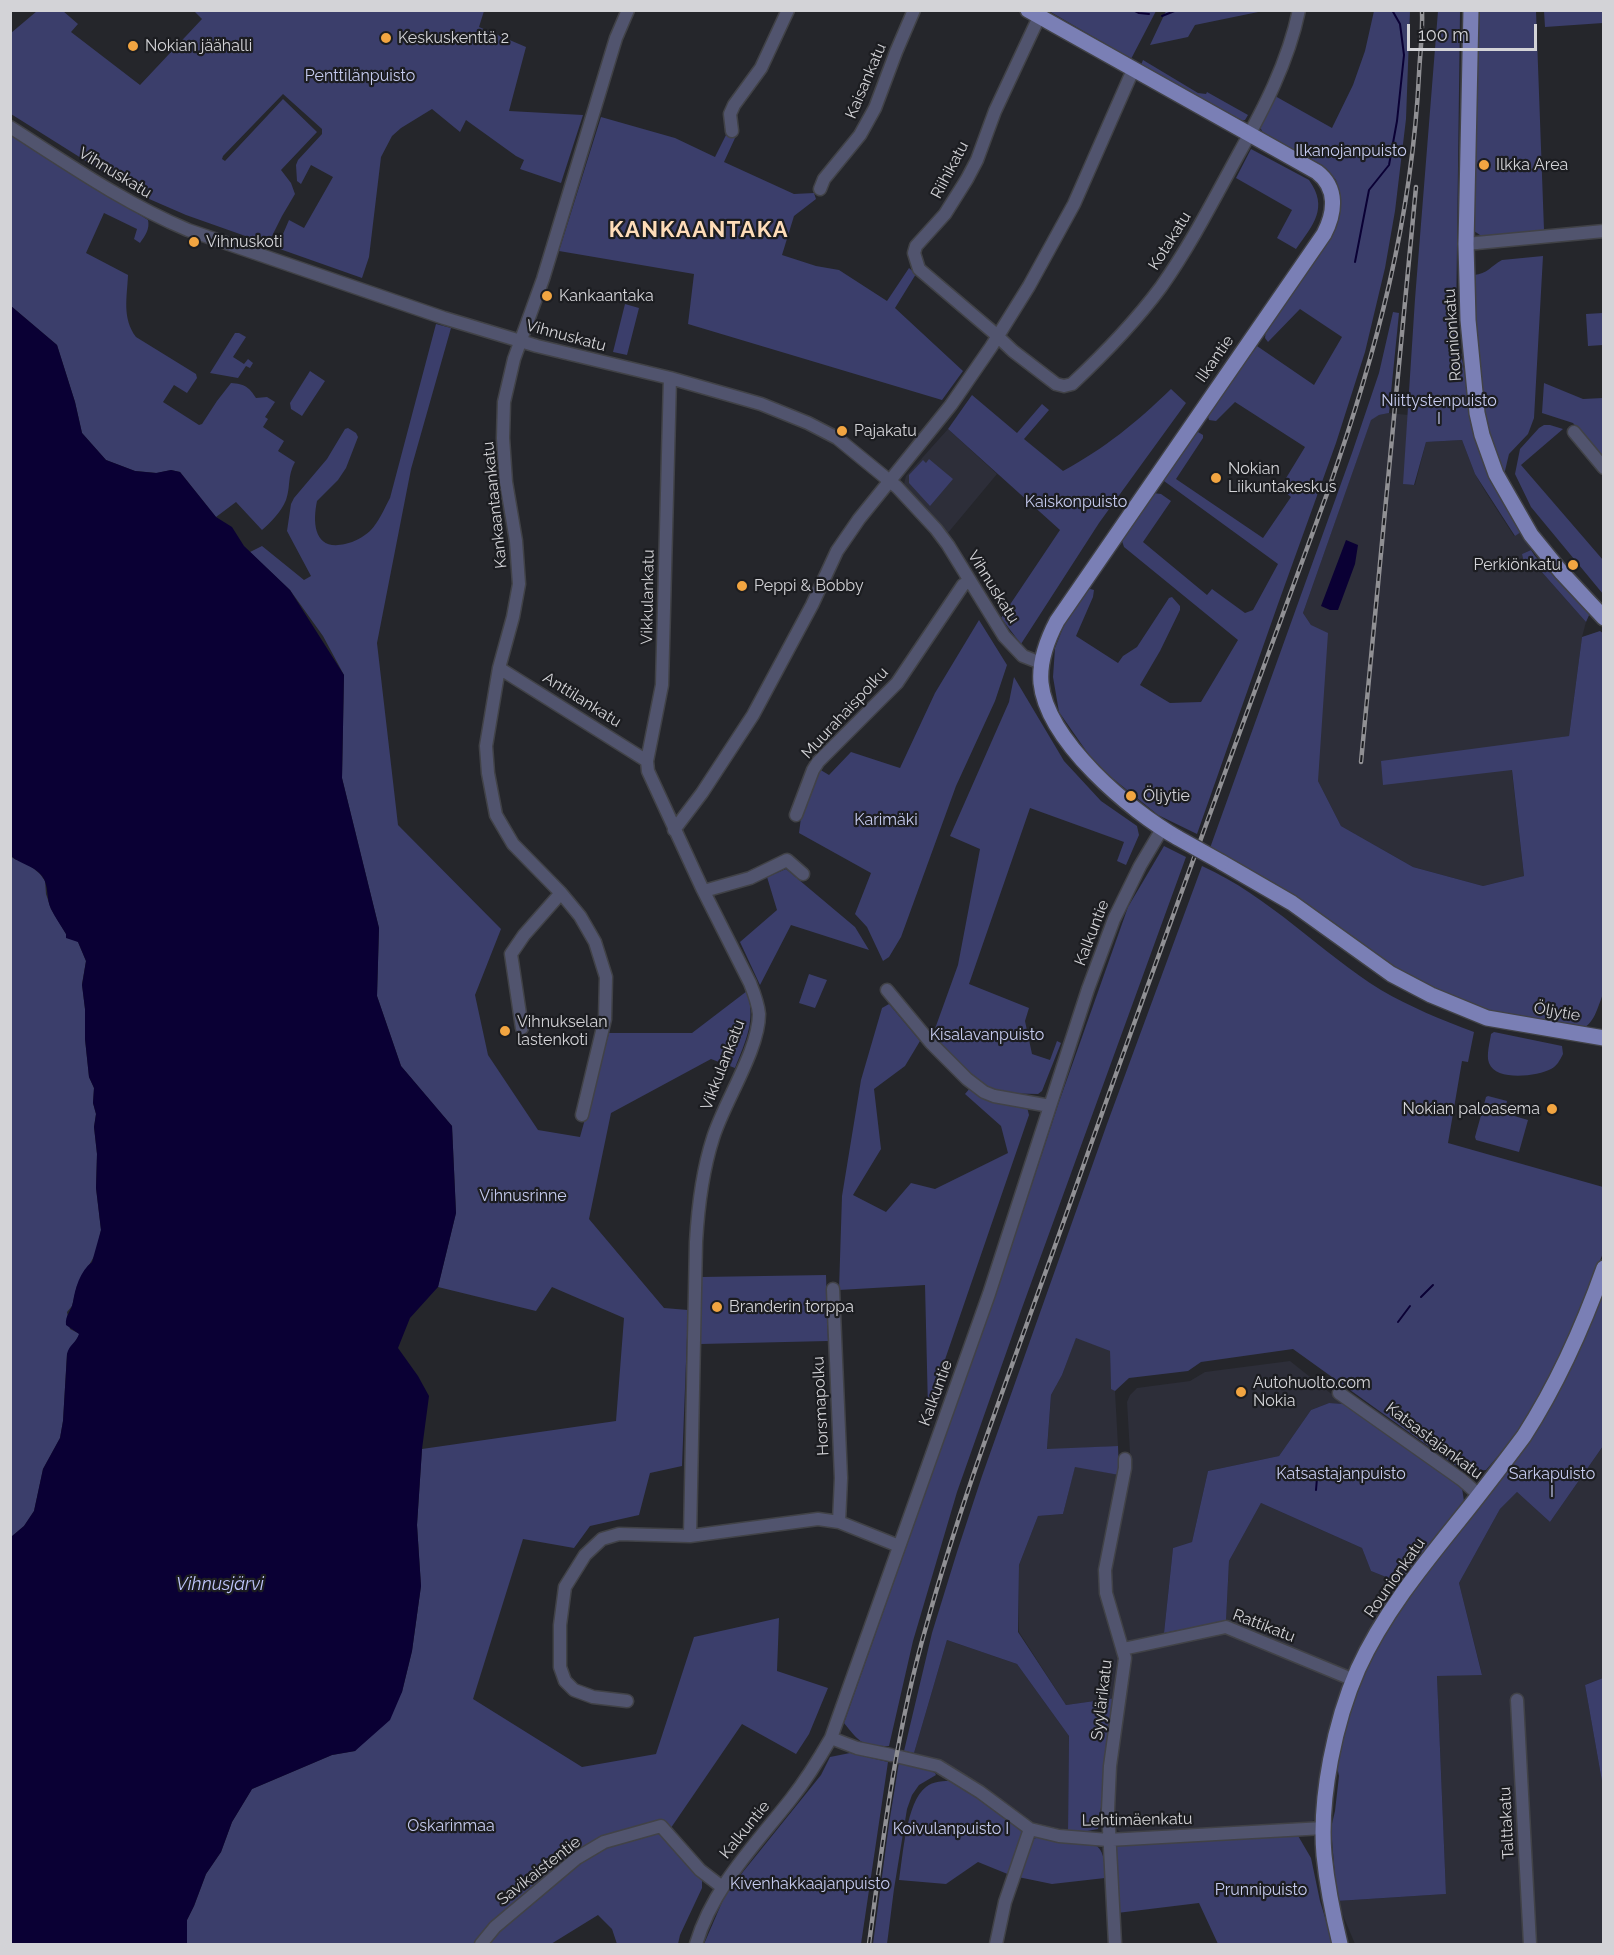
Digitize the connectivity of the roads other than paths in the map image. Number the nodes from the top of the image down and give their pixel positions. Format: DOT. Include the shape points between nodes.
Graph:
graph roads {
  1 [pos="628,10"];
  2 [pos="788,10"];
  3 [pos="914,10"];
  4 [pos="1299,10"];
  5 [pos="1471,10"];
  6 [pos="1033,14"];
  7 [pos="1133,70"];
  8 [pos="10,127"];
  9 [pos="732,131"];
  10 [pos="1249,134"];
  11 [pos="820,189"];
  12 [pos="1604,231"];
  13 [pos="1466,244"];
  14 [pos="998,337"];
  15 [pos="522,342"];
  16 [pos="670,378"];
  17 [pos="1574,432"];
  18 [pos="1604,468"];
  19 [pos="890,481"];
  20 [pos="969,581"];
  21 [pos="1604,618"];
  22 [pos="1041,663"];
  23 [pos="500,668"];
  24 [pos="647,761"];
  25 [pos="796,815"];
  26 [pos="1162,829"];
  27 [pos="674,830"];
  28 [pos="803,874"];
  29 [pos="704,891"];
  30 [pos="561,893"];
  31 [pos="887,990"];
  32 [pos="522,1028"];
  33 [pos="1604,1038"];
  34 [pos="1050,1106"];
  35 [pos="582,1115"];
  36 [pos="1604,1268"];
  37 [pos="833,1289"];
  38 [pos="1339,1393"];
  39 [pos="1125,1459"];
  40 [pos="1479,1495"];
  41 [pos="839,1522"];
  42 [pos="690,1536"];
  43 [pos="899,1546"];
  44 [pos="1123,1649"];
  45 [pos="1354,1680"];
  46 [pos="1517,1700"];
  47 [pos="627,1701"];
  48 [pos="831,1738"];
  49 [pos="1324,1828"];
  50 [pos="1030,1829"];
  51 [pos="1108,1840"];
  52 [pos="722,1887"];
  53 [pos="481,1944"];
  54 [pos="696,1944"];
  55 [pos="996,1944"];
  56 [pos="1115,1944"];
  57 [pos="1340,1944"];
  58 [pos="1530,1944"];
  1 -- 15 [label="street, Kankaantaankatu"];
  2 -- 9 [label="street" via="761,68 734,105 730,114"];
  3 -- 11 [label="street, Kaisankatu" via="875,108"];
  4 -- 10 [label="street, Kotakatu" via="1277,80"];
  5 -- 13 [label="main road, Rounionkatu"];
  6 -- 7 [label="main road, Ilkantie"];
  6 -- 14 [label="street, Riihikatu" via="968,179 914,253 919,269"];
  7 -- 10 [label="main road, Ilkantie"];
  7 -- 14 [label="street" via="1074,204"];
  8 -- 15 [label="street, Vihnuskatu" via="157,217"];
  10 -- 14 [label="street, Kotakatu" via="1195,234 1160,287 1116,340 1072,384 1056,384"];
  10 -- 22 [label="main road, Ilkantie" via="1324,177 1333,200 1329,224 1057,621"];
  12 -- 13 [label="street"];
  13 -- 21 [label="main road, Rounionkatu" via="1474,387 1482,435 1496,474 1531,535"];
  14 -- 19 [label="street" via="951,405"];
  15 -- 16 [label="street, Vihnuskatu"];
  15 -- 23 [label="street, Kankaantaankatu" via="504,402 506,482 519,584"];
  16 -- 19 [label="street, Vihnuskatu" via="792,415 837,438"];
  16 -- 24 [label="street, Vikkulankatu" via="662,685"];
  17 -- 18 [label="street"];
  19 -- 20 [label="street, Vihnuskatu" via="936,529"];
  19 -- 27 [label="street" via="837,551 753,715"];
  20 -- 22 [label="street, Vihnuskatu" via="1013,646 1023,656"];
  20 -- 25 [label="street, Muurahaispolku" via="897,683 818,762"];
  22 -- 26 [label="main road, Ilkantie" via="1046,702 1069,743 1108,788"];
  23 -- 24 [label="street, Anttilankatu"];
  23 -- 30 [label="street, Kankaantaankatu" via="486,746 496,815 513,844"];
  24 -- 27 [label="street, Vikkulankatu"];
  26 -- 33 [label="main road, Öljytie, bridge" via="1292,903 1391,974 1431,995 1487,1018"];
  26 -- 34 [label="street, Kalkuntie" via="1113,919"];
  27 -- 29 [label="street, Vikkulankatu"];
  28 -- 29 [label="street" via="787,860 750,878"];
  29 -- 42 [label="street, Vikkulankatu" via="750,983 759,1016 751,1047 712,1139 699,1197"];
  30 -- 32 [label="street" via="510,954"];
  30 -- 35 [label="street, Kankaantaankatu" via="595,942 606,977 605,1019"];
  31 -- 34 [label="street" via="931,1043 984,1092"];
  34 -- 43 [label="street, Kalkuntie" via="989,1294"];
  36 -- 40 [label="main road, Rounionkatu" via="1554,1386 1524,1436"];
  37 -- 41 [label="street, Horsmapolku" via="841,1478"];
  38 -- 40 [label="street, Katsastajankatu"];
  39 -- 44 [label="street, Syylärikatu" via="1106,1556 1105,1581"];
  40 -- 45 [label="main road, Rounionkatu" via="1394,1608"];
  41 -- 42 [label="street" via="818,1519"];
  41 -- 43 [label="street"];
  42 -- 47 [label="street" via="619,1534 602,1539 585,1555 565,1587 560,1667 565,1681 574,1690 593,1697"];
  43 -- 48 [label="street, Kalkuntie"];
  44 -- 45 [label="street, Rattikatu" via="1226,1627"];
  44 -- 51 [label="street, Syylärikatu" via="1110,1766"];
  45 -- 49 [label="main road, Rounionkatu" via="1332,1753"];
  46 -- 58 [label="street, Talttakatu"];
  48 -- 50 [label="street, Lehtimäenkatu" via="857,1748 938,1766"];
  48 -- 52 [label="street, Kalkuntie" via="806,1779"];
  49 -- 51 [label="street, Lehtimäenkatu"];
  49 -- 57 [label="main road, Rounionkatu" via="1326,1870"];
  50 -- 51 [label="street, Lehtimäenkatu"];
  50 -- 55 [label="street" via="1005,1902"];
  51 -- 56 [label="street, Syylärikatu"];
  52 -- 53 [label="street, Savikaistentie" via="700,1870 661,1826 604,1842 577,1858 495,1927"];
  52 -- 54 [label="street, Kalkuntie"];
}
